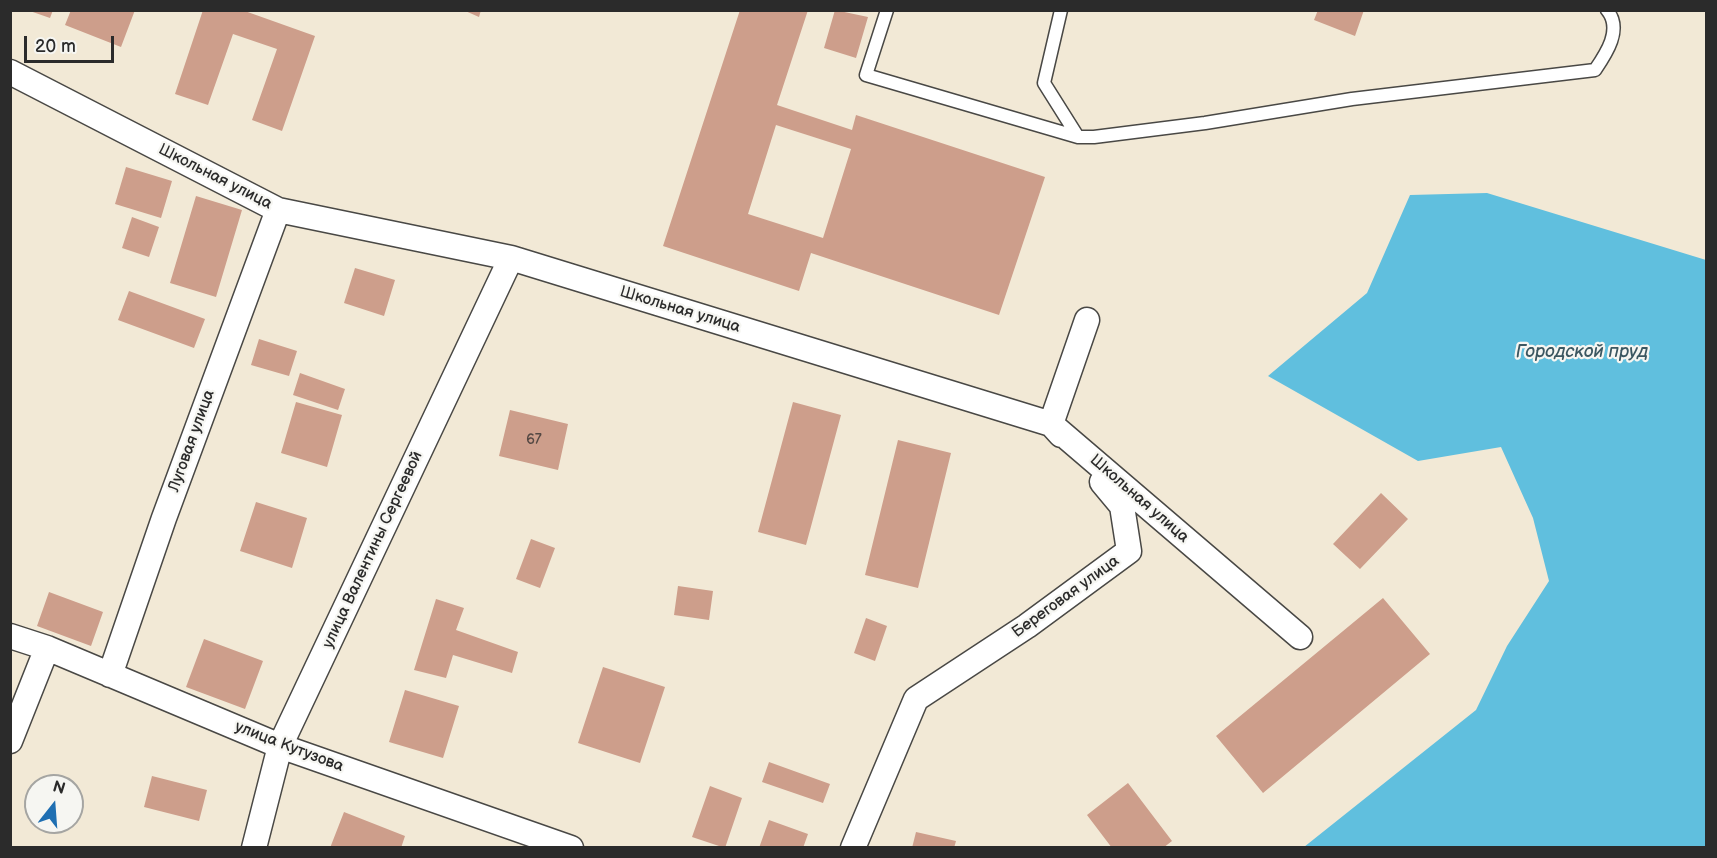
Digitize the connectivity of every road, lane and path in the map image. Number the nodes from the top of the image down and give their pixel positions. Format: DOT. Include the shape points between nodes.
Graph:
graph roads {
  1 [pos="887,10"];
  2 [pos="1061,10"];
  3 [pos="1607,10"];
  4 [pos="10,72"];
  5 [pos="1078,137"];
  6 [pos="278,210"];
  7 [pos="511,258"];
  8 [pos="1087,320"];
  9 [pos="1051,424"];
  10 [pos="10,636"];
  11 [pos="1300,637"];
  12 [pos="47,648"];
  13 [pos="110,675"];
  14 [pos="10,741"];
  15 [pos="280,746"];
  16 [pos="254,848"];
  17 [pos="571,848"];
  18 [pos="853,848"];
  1 -- 5 [label="lane" via="867,75"];
  2 -- 5 [label="lane" via="1044,83"];
  3 -- 5 [label="lane" via="1614,29 1608,50 1595,70"];
  4 -- 6 [label="street, Школьная улица"];
  6 -- 7 [label="street, Школьная улица"];
  6 -- 13 [label="street, Луговая улица"];
  7 -- 9 [label="street, Школьная улица"];
  7 -- 15 [label="street, улица Валентины Сергеевой"];
  8 -- 9 [label="street"];
  9 -- 11 [label="street, Школьная улица"];
  9 -- 18 [label="street, Береговая улица" via="1122,506 1129,551 1027,626 916,699"];
  10 -- 12 [label="street, улица Кутузова"];
  12 -- 13 [label="street, улица Кутузова"];
  12 -- 14 [label="street"];
  13 -- 15 [label="street, улица Кутузова"];
  15 -- 16 [label="street, улица Валентины Сергеевой"];
  15 -- 17 [label="street, улица Кутузова"];
}
